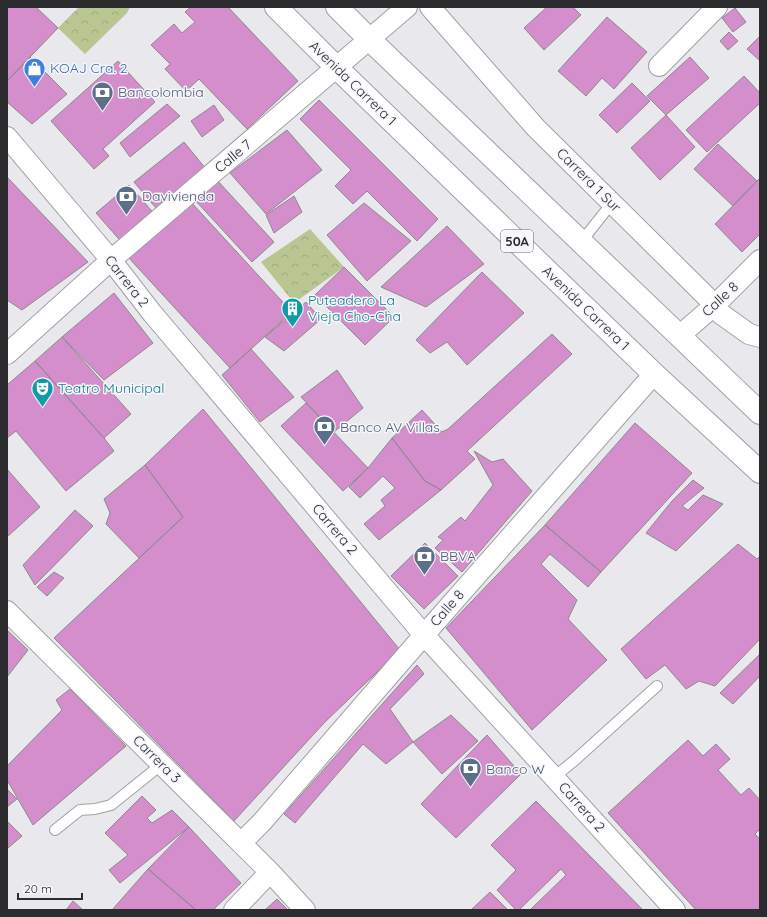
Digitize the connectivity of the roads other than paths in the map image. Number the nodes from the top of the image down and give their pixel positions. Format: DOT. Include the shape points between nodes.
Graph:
graph roads {
  1 [pos="276,7"];
  2 [pos="337,7"];
  3 [pos="407,7"];
  4 [pos="430,7"];
  5 [pos="717,7"];
  6 [pos="369,40"];
  7 [pos="659,66"];
  8 [pos="337,68"];
  9 [pos="7,137"];
  10 [pos="612,203"];
  11 [pos="581,242"];
  12 [pos="111,260"];
  13 [pos="760,260"];
  14 [pos="715,305"];
  15 [pos="679,336"];
  16 [pos="760,337"];
  17 [pos="7,354"];
  18 [pos="654,374"];
  19 [pos="760,413"];
  20 [pos="760,472"];
  21 [pos="7,611"];
  22 [pos="424,635"];
  23 [pos="657,686"];
  24 [pos="162,764"];
  25 [pos="554,777"];
  26 [pos="55,830"];
  27 [pos="241,843"];
  28 [pos="270,872"];
  29 [pos="234,910"];
  30 [pos="305,910"];
  31 [pos="676,910"];
  1 -- 8 [label="main road, Avenida Carrera 1 / 50A"];
  2 -- 6 [label="main road"];
  3 -- 6 [label="street, Calle 7"];
  4 -- 10 [label="street, Carrera 1 Sur" via="536,128"];
  5 -- 7 [label="street"];
  6 -- 8 [label="street, Calle 7"];
  6 -- 11 [label="main road"];
  8 -- 12 [label="street, Calle 7"];
  8 -- 18 [label="main road, Avenida Carrera 1 / 50A"];
  9 -- 12 [label="street, Carrera 2"];
  10 -- 11 [label="lane"];
  10 -- 14 [label="street, Carrera 1 Sur"];
  11 -- 15 [label="main road"];
  12 -- 17 [label="street, Calle 7"];
  12 -- 22 [label="street, Carrera 2" via="152,313"];
  13 -- 14 [label="street, Calle 8"];
  14 -- 15 [label="street, Calle 8"];
  14 -- 16 [label="street, Carrera 1 Sur" via="721,314 749,334"];
  15 -- 19 [label="main road"];
  18 -- 20 [label="main road, Avenida Carrera 1 / 50A"];
  18 -- 22 [label="street, Calle 8"];
  21 -- 24 [label="street, Carrera 3"];
  22 -- 25 [label="street, Carrera 2"];
  22 -- 27 [label="street, Calle 8"];
  23 -- 25 [label="lane"];
  24 -- 26 [label="lane" via="111,805 80,810"];
  24 -- 27 [label="street, Carrera 3"];
  25 -- 31 [label="street, Carrera 2"];
  27 -- 28 [label="street, Carrera 3"];
  28 -- 29 [label="street"];
  28 -- 30 [label="street, Carrera 3"];
}
